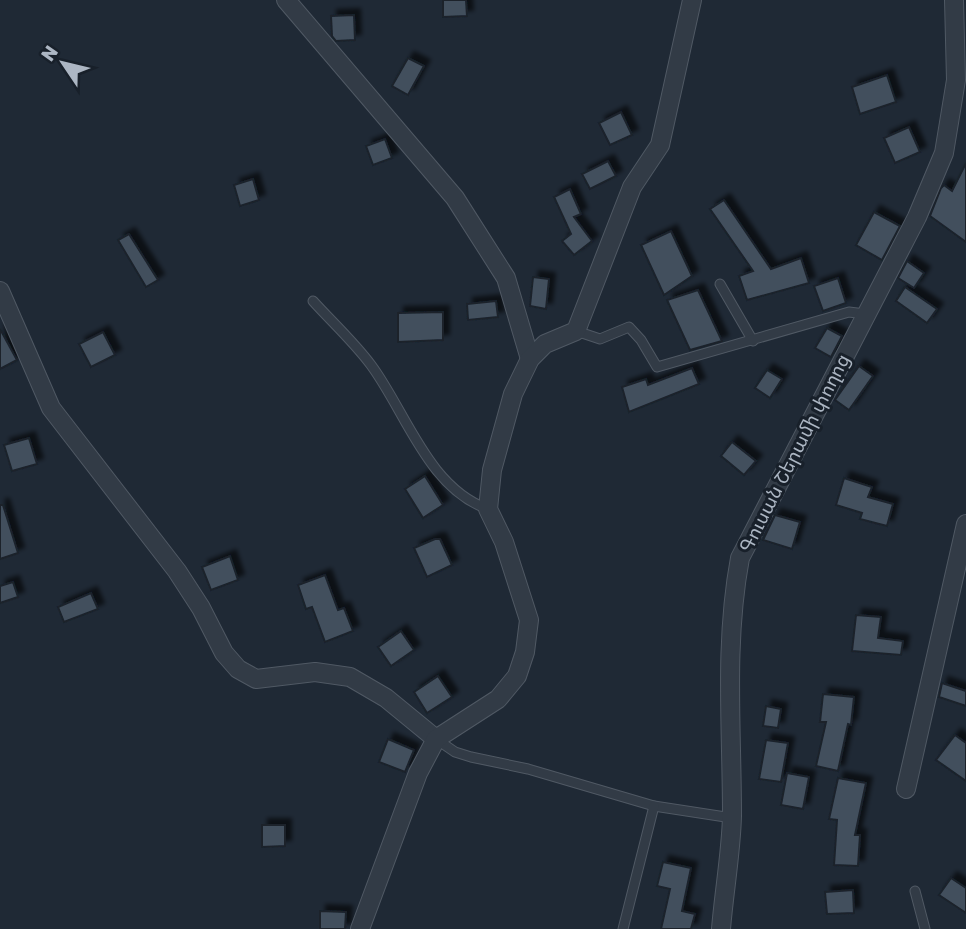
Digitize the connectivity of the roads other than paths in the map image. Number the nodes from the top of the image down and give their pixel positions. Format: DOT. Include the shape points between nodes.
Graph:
graph roads {
  1 [pos="286,0"];
  2 [pos="692,0"];
  3 [pos="954,0"];
  4 [pos="720,284"];
  5 [pos="0,291"];
  6 [pos="313,301"];
  7 [pos="865,314"];
  8 [pos="576,331"];
  9 [pos="753,341"];
  10 [pos="530,359"];
  11 [pos="488,509"];
  12 [pos="966,524"];
  13 [pos="436,739"];
  14 [pos="906,789"];
  15 [pos="654,806"];
  16 [pos="732,818"];
  17 [pos="915,891"];
  18 [pos="360,929"];
  19 [pos="623,929"];
  20 [pos="721,929"];
  21 [pos="925,929"];
  1 -- 10 [label="street" via="455,198 506,278"];
  2 -- 8 [label="street" via="660,145 632,187"];
  3 -- 7 [label="street, Գուսան Շերամի փողոց" via="956,80 944,153 917,217"];
  4 -- 9 [label="lane"];
  5 -- 13 [label="street" via="51,408 177,571 237,669 256,679 315,672 350,677 386,698"];
  6 -- 11 [label="lane" via="371,365 439,473 468,502"];
  7 -- 9 [label="lane" via="849,312"];
  7 -- 16 [label="street, Գուսան Շերամի փողոց" via="740,558 731,607"];
  8 -- 9 [label="lane" via="600,339 629,327 657,367"];
  8 -- 10 [label="street" via="545,344"];
  10 -- 11 [label="street" via="513,394 492,470"];
  11 -- 13 [label="street" via="529,620 525,652 517,676 498,699"];
  12 -- 14 [label="street"];
  13 -- 15 [label="lane" via="471,757"];
  13 -- 18 [label="street" via="418,773"];
  15 -- 16 [label="lane"];
  15 -- 19 [label="lane"];
  16 -- 20 [label="street, Գուսան Շերամի փողոց"];
  17 -- 21 [label="lane"];
}
